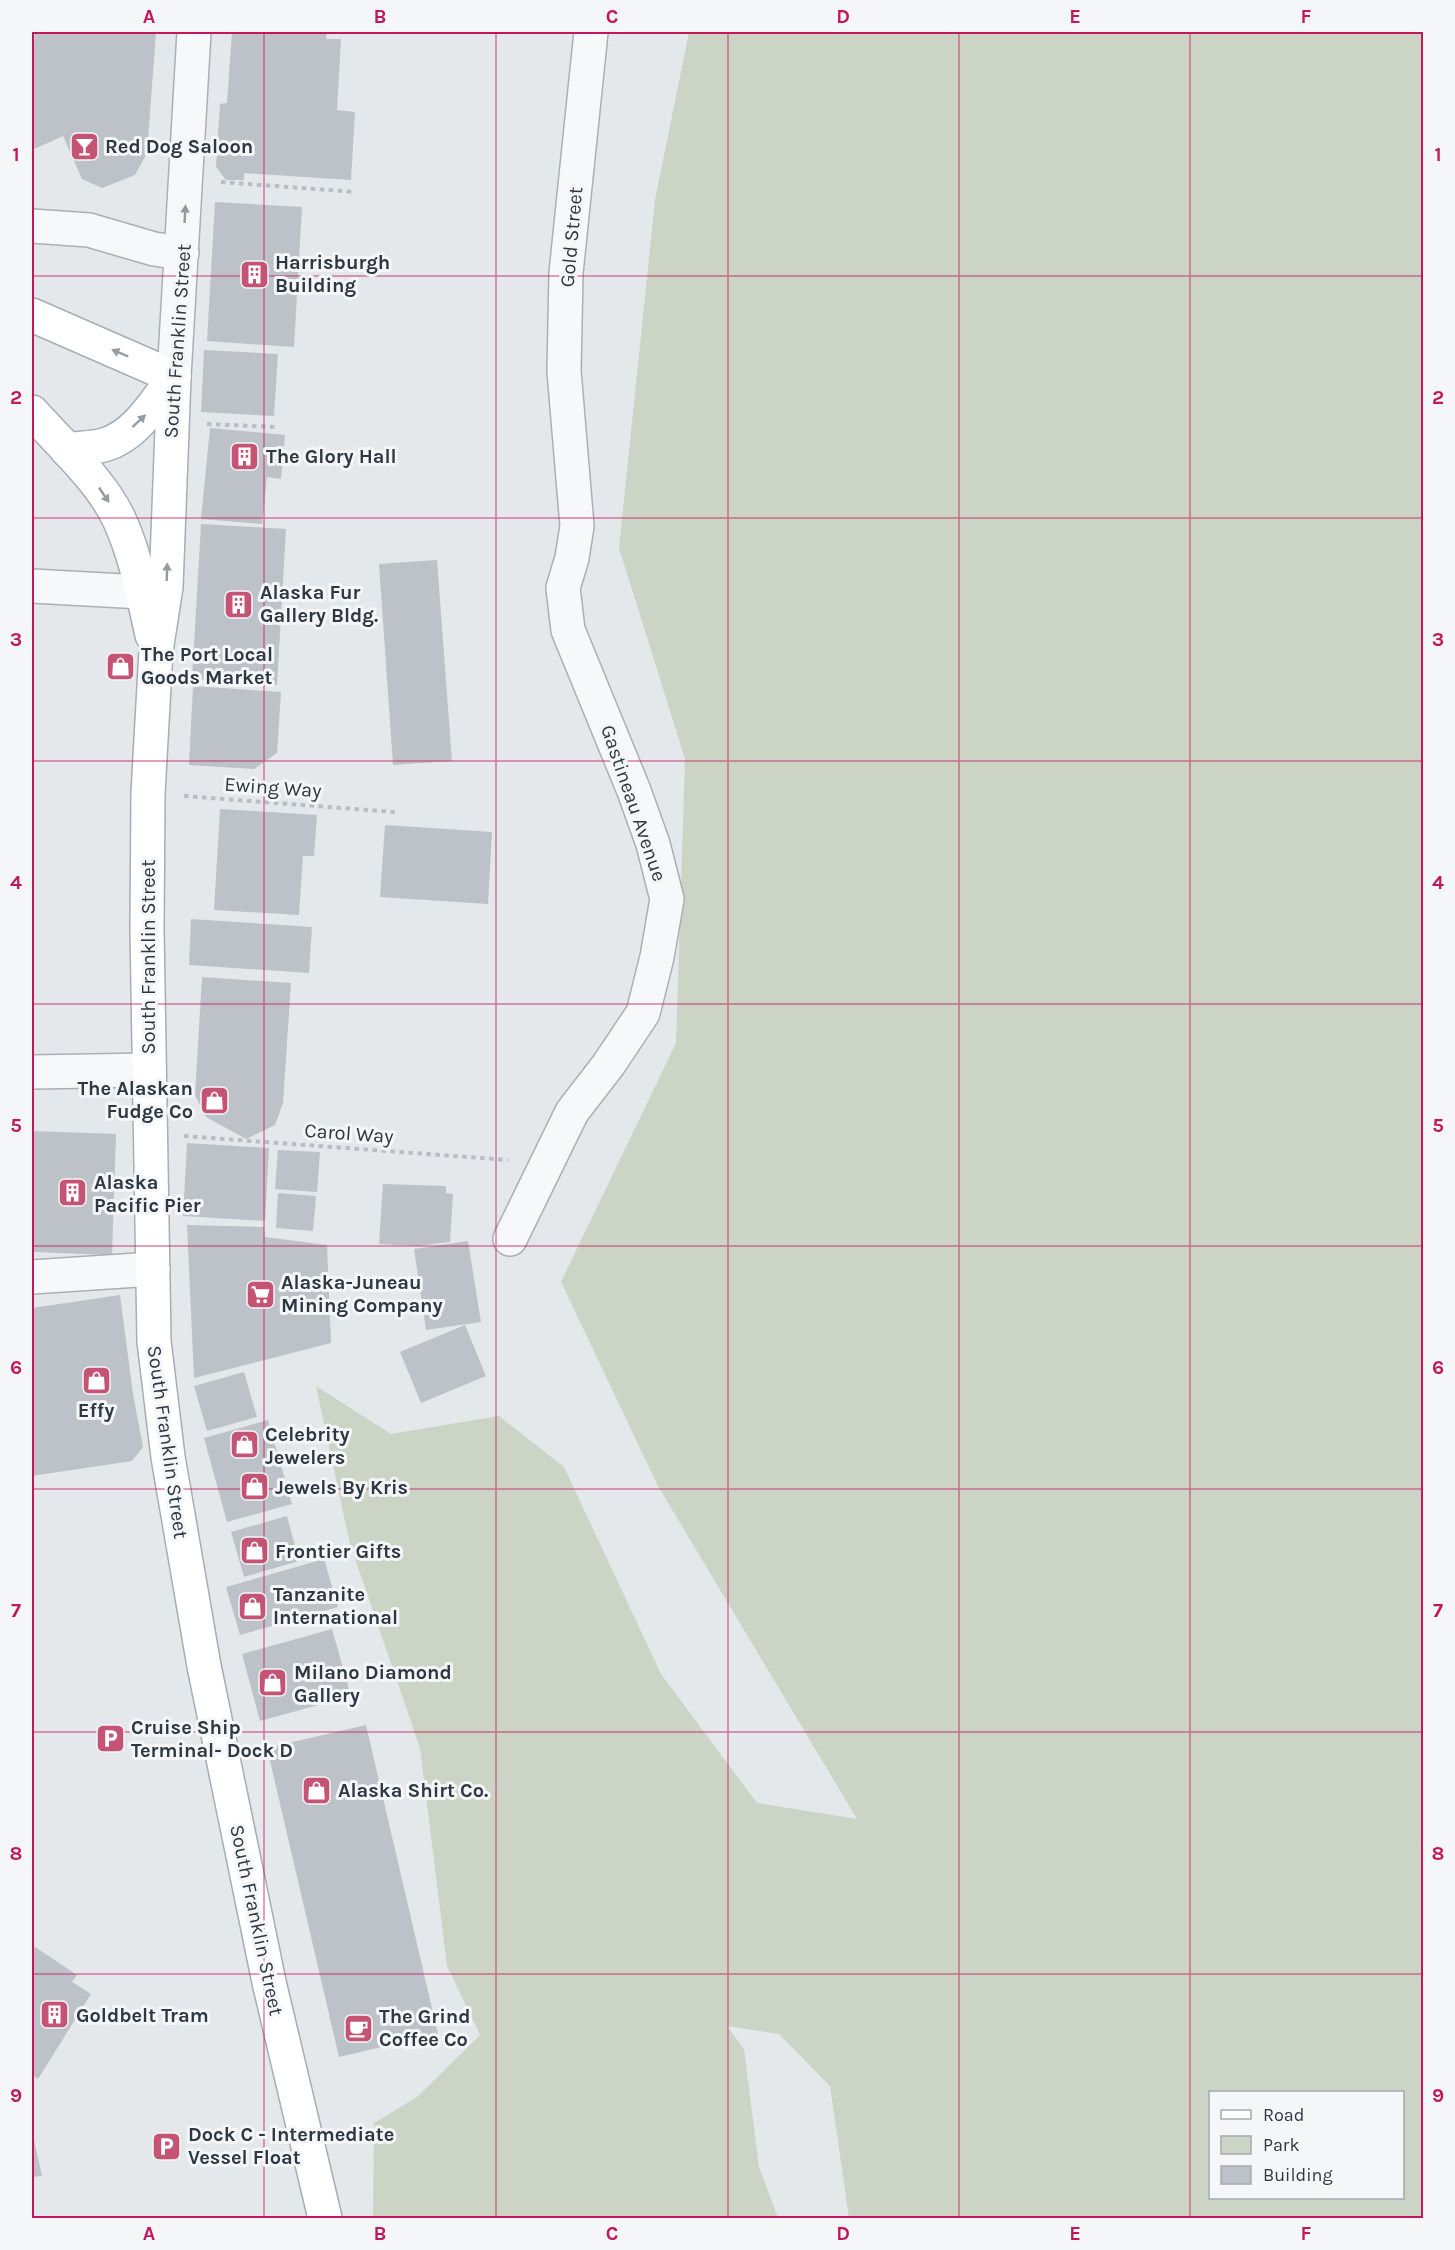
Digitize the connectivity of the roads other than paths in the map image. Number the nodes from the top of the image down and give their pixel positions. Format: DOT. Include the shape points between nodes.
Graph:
graph roads {
  1 [pos="194,32"];
  2 [pos="591,32"];
  3 [pos="32,226"];
  4 [pos="183,253"];
  5 [pos="32,315"];
  6 [pos="174,377"];
  7 [pos="32,412"];
  8 [pos="569,443"];
  9 [pos="67,450"];
  10 [pos="32,586"];
  11 [pos="142,592"];
  12 [pos="156,651"];
  13 [pos="36,1066"];
  14 [pos="149,1070"];
  15 [pos="510,1239"];
  16 [pos="153,1269"];
  17 [pos="32,1277"];
  18 [pos="325,2218"];
  4 -- 1 [label="street, South Franklin Street, one-way"];
  2 -- 8 [label="street, Gold Street" via="566,273 564,371"];
  3 -- 4 [label="street" via="89,230 154,249"];
  4 -- 6 [label="street, South Franklin Street"];
  6 -- 5 [label="main road, one-way"];
  9 -- 6 [label="main road, one-way" via="106,444 127,433"];
  12 -- 6 [label="main road, South Franklin Street, one-way" via="166,587"];
  7 -- 9 [label="main road, South Franklin Street"];
  8 -- 15 [label="street, Gastineau Avenue" via="577,526 563,588 568,630 634,791 667,898 643,1012 572,1112"];
  9 -- 11 [label="main road, South Franklin Street, one-way" via="118,517 136,561"];
  10 -- 11 [label="street"];
  11 -- 12 [label="main road, South Franklin Street"];
  12 -- 14 [label="main road, South Franklin Street" via="148,793"];
  13 -- 14 [label="street"];
  14 -- 16 [label="main road, South Franklin Street"];
  16 -- 17 [label="street"];
  16 -- 18 [label="main road, South Franklin Street" via="153,1341 168,1457 204,1666 268,1982"];
}
